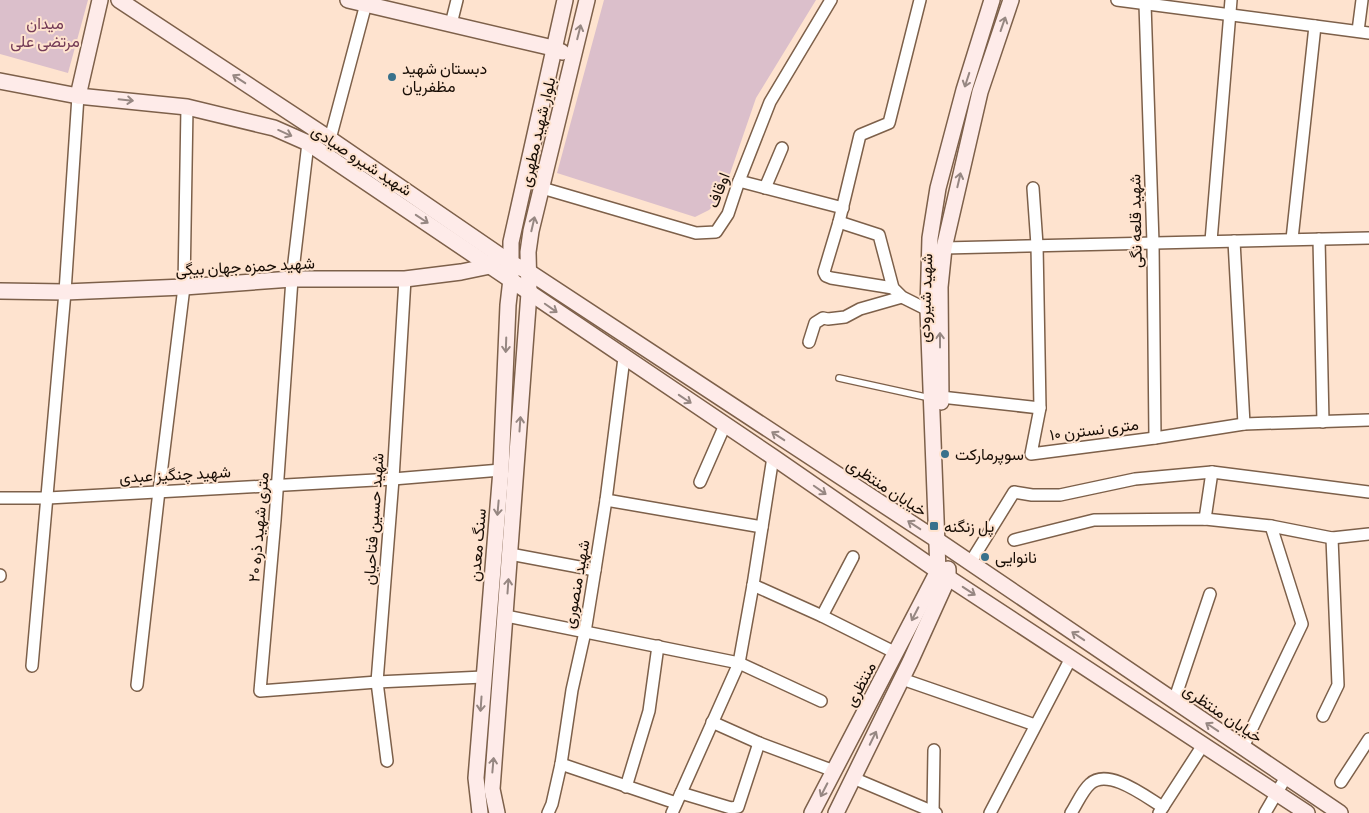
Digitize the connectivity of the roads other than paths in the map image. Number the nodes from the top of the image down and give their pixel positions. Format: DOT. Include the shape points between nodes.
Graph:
graph roads {
  1 [pos="100,0"];
  2 [pos="119,0"];
  3 [pos="348,0"];
  4 [pos="457,0"];
  5 [pos="565,0"];
  6 [pos="587,0"];
  7 [pos="831,0"];
  8 [pos="920,0"];
  9 [pos="992,0"];
  10 [pos="1011,0"];
  11 [pos="1117,0"];
  12 [pos="1231,0"];
  13 [pos="1362,0"];
  14 [pos="366,2"];
  15 [pos="1145,4"];
  16 [pos="1229,15"];
  17 [pos="451,24"];
  18 [pos="1315,26"];
  19 [pos="1363,32"];
  20 [pos="554,48"];
  21 [pos="573,57"];
  22 [pos="0,81"];
  23 [pos="78,96"];
  24 [pos="187,107"];
  25 [pos="330,139"];
  26 [pos="308,143"];
  27 [pos="782,148"];
  28 [pos="739,181"];
  29 [pos="542,188"];
  30 [pos="765,188"];
  31 [pos="1033,188"];
  32 [pos="843,208"];
  33 [pos="839,222"];
  34 [pos="1369,238"];
  35 [pos="1319,239"];
  36 [pos="1292,240"];
  37 [pos="1211,241"];
  38 [pos="1234,241"];
  39 [pos="1153,243"];
  40 [pos="1037,246"];
  41 [pos="944,248"];
  42 [pos="494,259"];
  43 [pos="511,263"];
  44 [pos="529,272"];
  45 [pos="292,279"];
  46 [pos="405,279"];
  47 [pos="511,279"];
  48 [pos="184,287"];
  49 [pos="0,291"];
  50 [pos="65,292"];
  51 [pos="530,293"];
  52 [pos="898,293"];
  53 [pos="928,310"];
  54 [pos="808,342"];
  55 [pos="624,358"];
  56 [pos="840,378"];
  57 [pos="935,398"];
  58 [pos="1040,408"];
  59 [pos="1369,420"];
  60 [pos="1323,422"];
  61 [pos="1244,424"];
  62 [pos="725,425"];
  63 [pos="1154,438"];
  64 [pos="773,457"];
  65 [pos="501,470"];
  66 [pos="1212,472"];
  67 [pos="393,478"];
  68 [pos="700,482"];
  69 [pos="278,485"];
  70 [pos="159,491"];
  71 [pos="1369,492"];
  72 [pos="0,498"];
  73 [pos="48,498"];
  74 [pos="606,500"];
  75 [pos="1205,519"];
  76 [pos="762,526"];
  77 [pos="1271,526"];
  78 [pos="1369,534"];
  79 [pos="1332,538"];
  80 [pos="1014,540"];
  81 [pos="942,543"];
  82 [pos="510,554"];
  83 [pos="852,557"];
  84 [pos="970,563"];
  85 [pos="595,570"];
  86 [pos="943,575"];
  87 [pos="753,585"];
  88 [pos="1210,594"];
  89 [pos="506,616"];
  90 [pos="822,616"];
  91 [pos="585,632"];
  92 [pos="658,646"];
  93 [pos="896,653"];
  94 [pos="1071,658"];
  95 [pos="740,663"];
  96 [pos="32,666"];
  97 [pos="483,677"];
  98 [pos="902,679"];
  99 [pos="378,682"];
  100 [pos="137,685"];
  101 [pos="821,701"];
  102 [pos="1174,701"];
  103 [pos="1323,716"];
  104 [pos="712,722"];
  105 [pos="1036,725"];
  106 [pos="1369,739"];
  107 [pos="759,743"];
  108 [pos="1203,745"];
  109 [pos="1243,748"];
  110 [pos="934,750"];
  111 [pos="387,761"];
  112 [pos="561,764"];
  113 [pos="834,771"];
  114 [pos="1286,777"];
  115 [pos="853,778"];
  116 [pos="1341,782"];
  117 [pos="626,786"];
  118 [pos="1277,793"];
  119 [pos="676,803"];
  120 [pos="1161,810"];
  121 [pos="934,812"];
  122 [pos="480,813"];
  123 [pos="497,813"];
  124 [pos="548,813"];
  125 [pos="812,813"];
  126 [pos="836,813"];
  127 [pos="990,813"];
  128 [pos="1071,813"];
  129 [pos="1265,813"];
  130 [pos="1307,813"];
  131 [pos="1340,813"];
  1 -- 23 [label="main road"];
  25 -- 2 [label="main road, شهید شیرو صیادی, one-way"];
  3 -- 14 [label="main road"];
  4 -- 17 [label="street"];
  5 -- 20 [label="main road, بلوار شهید مطهری"];
  21 -- 6 [label="main road, بلوار شهید مطهری, one-way"];
  7 -- 28 [label="street, اوقاف" via="770,102"];
  8 -- 32 [label="street" via="889,123 860,135"];
  9 -- 53 [label="main road, شهید شیرودی, one-way" via="938,188 930,238"];
  41 -- 10 [label="main road, شهید شیرودی, one-way" via="980,92"];
  11 -- 15 [label="street"];
  12 -- 16 [label="street"];
  13 -- 19 [label="street"];
  14 -- 17 [label="main road"];
  14 -- 25 [label="street"];
  15 -- 16 [label="street"];
  15 -- 39 [label="street, شهید قلعه نگی"];
  16 -- 18 [label="street"];
  16 -- 37 [label="street"];
  17 -- 20 [label="main road"];
  18 -- 19 [label="street"];
  18 -- 36 [label="street"];
  20 -- 21 [label="main road"];
  20 -- 43 [label="main road, بلوار شهید مطهری" via="516,214"];
  21 -- 29 [label="main road, بلوار شهید مطهری"];
  22 -- 23 [label="main road, شهید شیرو صیادی"];
  23 -- 24 [label="main road, شهید شیرو صیادی, one-way"];
  23 -- 50 [label="street"];
  24 -- 26 [label="main road, شهید شیرو صیادی, one-way" via="274,128"];
  24 -- 48 [label="street"];
  25 -- 42 [label="main road, شهید شیرو صیادی"];
  26 -- 42 [label="main road, شهید شیرو صیادی, one-way"];
  26 -- 45 [label="street, ۲۰ متری شهید ذره"];
  27 -- 30 [label="street"];
  28 -- 29 [label="street, اوقاف" via="728,214 716,232 696,233"];
  28 -- 30 [label="street"];
  44 -- 29 [label="main road, بلوار شهید مطهری, one-way" via="531,231"];
  30 -- 32 [label="street"];
  31 -- 40 [label="street, ۱۰ متری نسترن"];
  32 -- 33 [label="street"];
  33 -- 52 [label="street" via="879,235"];
  33 -- 52 [label="street" via="824,272 826,276"];
  34 -- 35 [label="street"];
  35 -- 36 [label="street"];
  35 -- 60 [label="street"];
  36 -- 38 [label="street"];
  37 -- 38 [label="street"];
  37 -- 39 [label="street"];
  38 -- 61 [label="street"];
  39 -- 40 [label="street"];
  39 -- 63 [label="street, شهید قلعه نگی"];
  40 -- 41 [label="street"];
  40 -- 58 [label="street, ۱۰ متری نسترن"];
  57 -- 41 [label="main road, شهید شیرودی, one-way"];
  42 -- 43 [label="main road, شهید شیرو صیادی"];
  42 -- 46 [label="main road, شهید حمزه جهان بیگی" via="461,272"];
  42 -- 47 [label="main road, شهید شیرو صیادی"];
  43 -- 44 [label="main road, خیابان منتظری"];
  43 -- 47 [label="main road, بلوار شهید مطهری"];
  44 -- 51 [label="main road, بلوار شهید مطهری"];
  81 -- 44 [label="main road, خیابان منتظری, one-way"];
  45 -- 46 [label="main road, شهید حمزه جهان بیگی"];
  45 -- 48 [label="main road, شهید حمزه جهان بیگی"];
  45 -- 69 [label="street, ۲۰ متری شهید ذره"];
  46 -- 67 [label="street, شهید حسین فتاحیان"];
  47 -- 51 [label="main road"];
  47 -- 65 [label="main road, سنگ معدن, one-way"];
  48 -- 50 [label="main road, شهید حمزه جهان بیگی"];
  48 -- 70 [label="street"];
  49 -- 50 [label="main road, شهید حمزه جهان بیگی"];
  50 -- 73 [label="street"];
  51 -- 55 [label="main road, one-way"];
  82 -- 51 [label="main road, سنگ معدن, one-way"];
  52 -- 53 [label="street"];
  52 -- 54 [label="street" via="845,317 823,318 815,323"];
  53 -- 57 [label="main road, شهید شیرودی"];
  55 -- 62 [label="main road, one-way"];
  55 -- 74 [label="street, شهید منصوری"];
  56 -- 57 [label="lane"];
  57 -- 58 [label="street"];
  57 -- 81 [label="main road, شهید شیرودی"];
  58 -- 63 [label="street, ۱۰ متری نسترن" via="1031,454"];
  59 -- 60 [label="street, ۱۰ متری نسترن"];
  60 -- 61 [label="street, ۱۰ متری نسترن"];
  61 -- 63 [label="street, ۱۰ متری نسترن"];
  62 -- 64 [label="main road"];
  62 -- 68 [label="street"];
  64 -- 76 [label="street"];
  64 -- 86 [label="main road, one-way"];
  65 -- 67 [label="street, شهید چنگیز عبدی"];
  65 -- 97 [label="main road, سنگ معدن, one-way"];
  66 -- 71 [label="street"];
  66 -- 75 [label="street"];
  66 -- 84 [label="street" via="1135,480 1060,495 1014,492"];
  67 -- 69 [label="street, شهید چنگیز عبدی"];
  67 -- 99 [label="street, شهید حسین فتاحیان"];
  69 -- 70 [label="street, شهید چنگیز عبدی"];
  69 -- 99 [label="street, ۲۰ متری شهید ذره" via="260,690"];
  70 -- 73 [label="street, شهید چنگیز عبدی"];
  70 -- 100 [label="street"];
  72 -- 73 [label="street, شهید چنگیز عبدی"];
  73 -- 96 [label="street"];
  74 -- 76 [label="street"];
  74 -- 85 [label="street, شهید منصوری"];
  75 -- 77 [label="street"];
  75 -- 80 [label="street" via="1094,520"];
  76 -- 87 [label="street"];
  77 -- 79 [label="street"];
  77 -- 109 [label="street" via="1302,624"];
  78 -- 79 [label="street"];
  79 -- 103 [label="street" via="1338,685"];
  81 -- 84 [label="main road, خیابان منتظری"];
  81 -- 86 [label="main road, شهید شیرودی"];
  82 -- 85 [label="street"];
  89 -- 82 [label="main road, سنگ معدن, one-way"];
  83 -- 90 [label="street"];
  102 -- 84 [label="main road, خیابان منتظری, one-way"];
  85 -- 91 [label="street, شهید منصوری"];
  86 -- 93 [label="main road, منتظری, one-way"];
  86 -- 94 [label="main road, one-way"];
  86 -- 98 [label="main road"];
  87 -- 90 [label="street"];
  87 -- 95 [label="street"];
  88 -- 102 [label="street"];
  89 -- 91 [label="street"];
  123 -- 89 [label="main road, سنگ معدن, one-way" via="492,789"];
  90 -- 93 [label="street"];
  91 -- 92 [label="street"];
  91 -- 112 [label="street, شهید منصوری"];
  92 -- 95 [label="street"];
  92 -- 117 [label="street" via="649,711"];
  93 -- 113 [label="main road, منتظری"];
  94 -- 105 [label="street"];
  94 -- 108 [label="main road"];
  95 -- 101 [label="street"];
  95 -- 104 [label="street"];
  97 -- 99 [label="street, ۲۰ متری شهید ذره"];
  97 -- 122 [label="main road, سنگ معدن, one-way" via="476,778"];
  98 -- 105 [label="street"];
  115 -- 98 [label="main road, one-way"];
  99 -- 111 [label="street, شهید حسین فتاحیان"];
  109 -- 102 [label="main road, خیابان منتظری, one-way"];
  104 -- 107 [label="street"];
  104 -- 119 [label="street"];
  105 -- 127 [label="street"];
  106 -- 116 [label="street"];
  107 -- 113 [label="street"];
  107 -- 119 [label="street" via="738,807"];
  108 -- 118 [label="main road"];
  108 -- 120 [label="street"];
  109 -- 114 [label="main road, خیابان منتظری"];
  110 -- 121 [label="street"];
  112 -- 117 [label="street"];
  112 -- 124 [label="street, شهید منصوری"];
  113 -- 125 [label="main road, منتظری, one-way"];
  114 -- 118 [label="street"];
  114 -- 131 [label="main road, خیابان منتظری"];
  115 -- 121 [label="street"];
  115 -- 126 [label="main road"];
  117 -- 119 [label="street"];
  118 -- 129 [label="street"];
  118 -- 130 [label="main road"];
  120 -- 128 [label="street" via="1114,779 1102,778 1090,783"];
}
